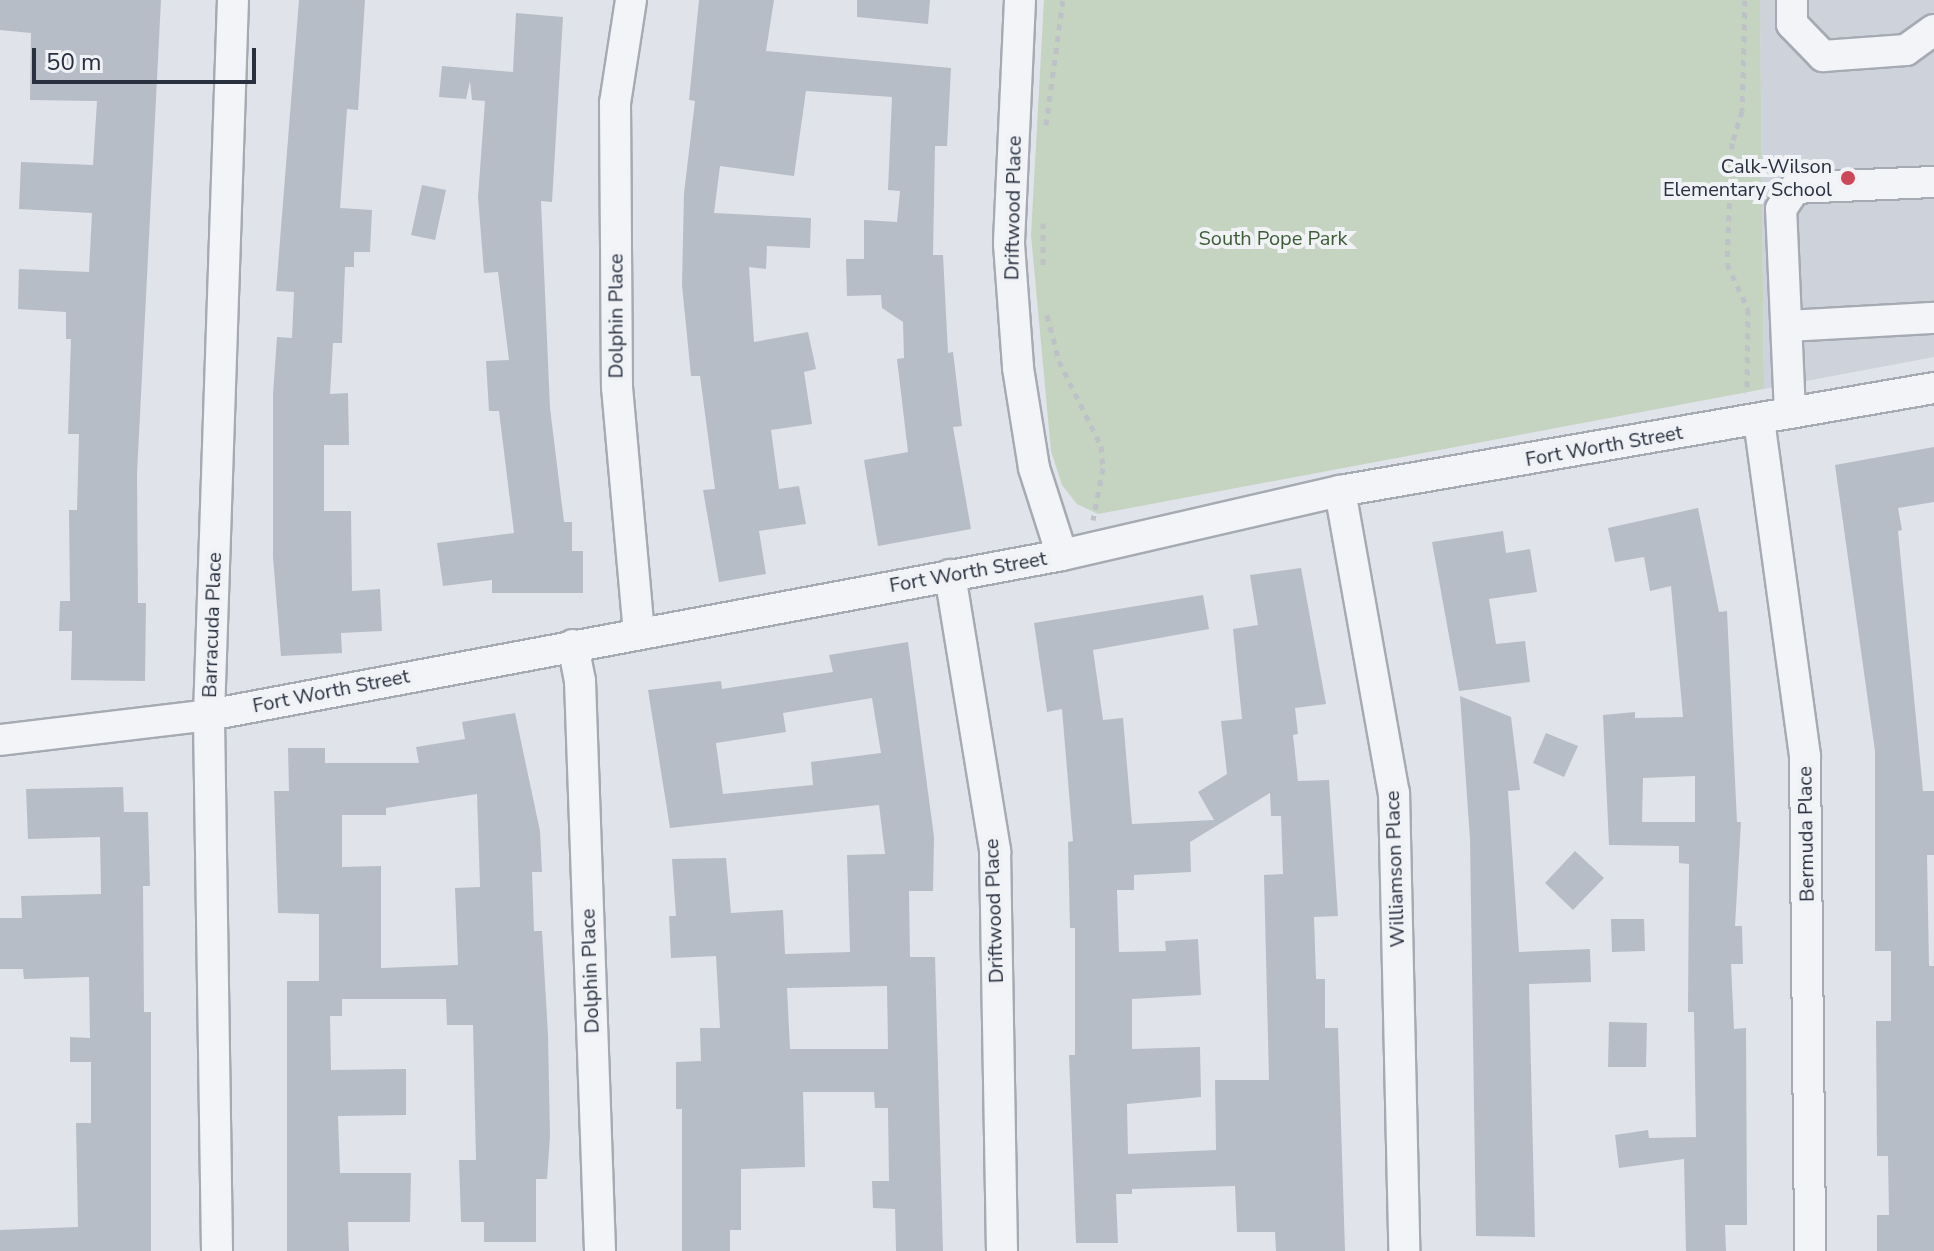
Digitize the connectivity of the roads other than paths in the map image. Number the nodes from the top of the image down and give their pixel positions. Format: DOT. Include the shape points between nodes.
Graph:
graph roads {
  1 [pos="233,0"];
  2 [pos="631,0"];
  3 [pos="1020,0"];
  4 [pos="1792,0"];
  5 [pos="1934,30"];
  6 [pos="1934,182"];
  7 [pos="1934,318"];
  8 [pos="1789,326"];
  9 [pos="1934,388"];
  10 [pos="1790,413"];
  11 [pos="1752,421"];
  12 [pos="1340,491"];
  13 [pos="1075,552"];
  14 [pos="950,575"];
  15 [pos="639,632"];
  16 [pos="573,645"];
  17 [pos="209,715"];
  18 [pos="0,740"];
  19 [pos="217,1251"];
  20 [pos="600,1251"];
  21 [pos="1002,1251"];
  22 [pos="1404,1251"];
  23 [pos="1810,1251"];
  1 -- 17 [label="street, Barracuda Place"];
  2 -- 15 [label="street, Dolphin Place" via="615,103 617,387"];
  3 -- 13 [label="street, Driftwood Place" via="1009,244 1017,352 1034,468"];
  4 -- 5 [label="street" via="1792,24 1823,56 1906,50"];
  6 -- 8 [label="street" via="1795,188 1781,209"];
  7 -- 8 [label="street"];
  8 -- 10 [label="street"];
  9 -- 10 [label="street, Fort Worth Street"];
  10 -- 11 [label="street, Fort Worth Street"];
  11 -- 12 [label="street, Fort Worth Street"];
  11 -- 23 [label="street, Bermuda Place" via="1805,757"];
  12 -- 13 [label="street, Fort Worth Street"];
  12 -- 22 [label="street, Williamson Place" via="1394,793"];
  13 -- 14 [label="street, Fort Worth Street"];
  14 -- 15 [label="street, Fort Worth Street"];
  14 -- 21 [label="street, Driftwood Place" via="995,851"];
  15 -- 16 [label="street, Fort Worth Street"];
  16 -- 17 [label="street, Fort Worth Street"];
  16 -- 20 [label="street, Dolphin Place" via="580,681"];
  17 -- 18 [label="street, Fort Worth Street"];
  17 -- 19 [label="street, Barracuda Place"];
}
